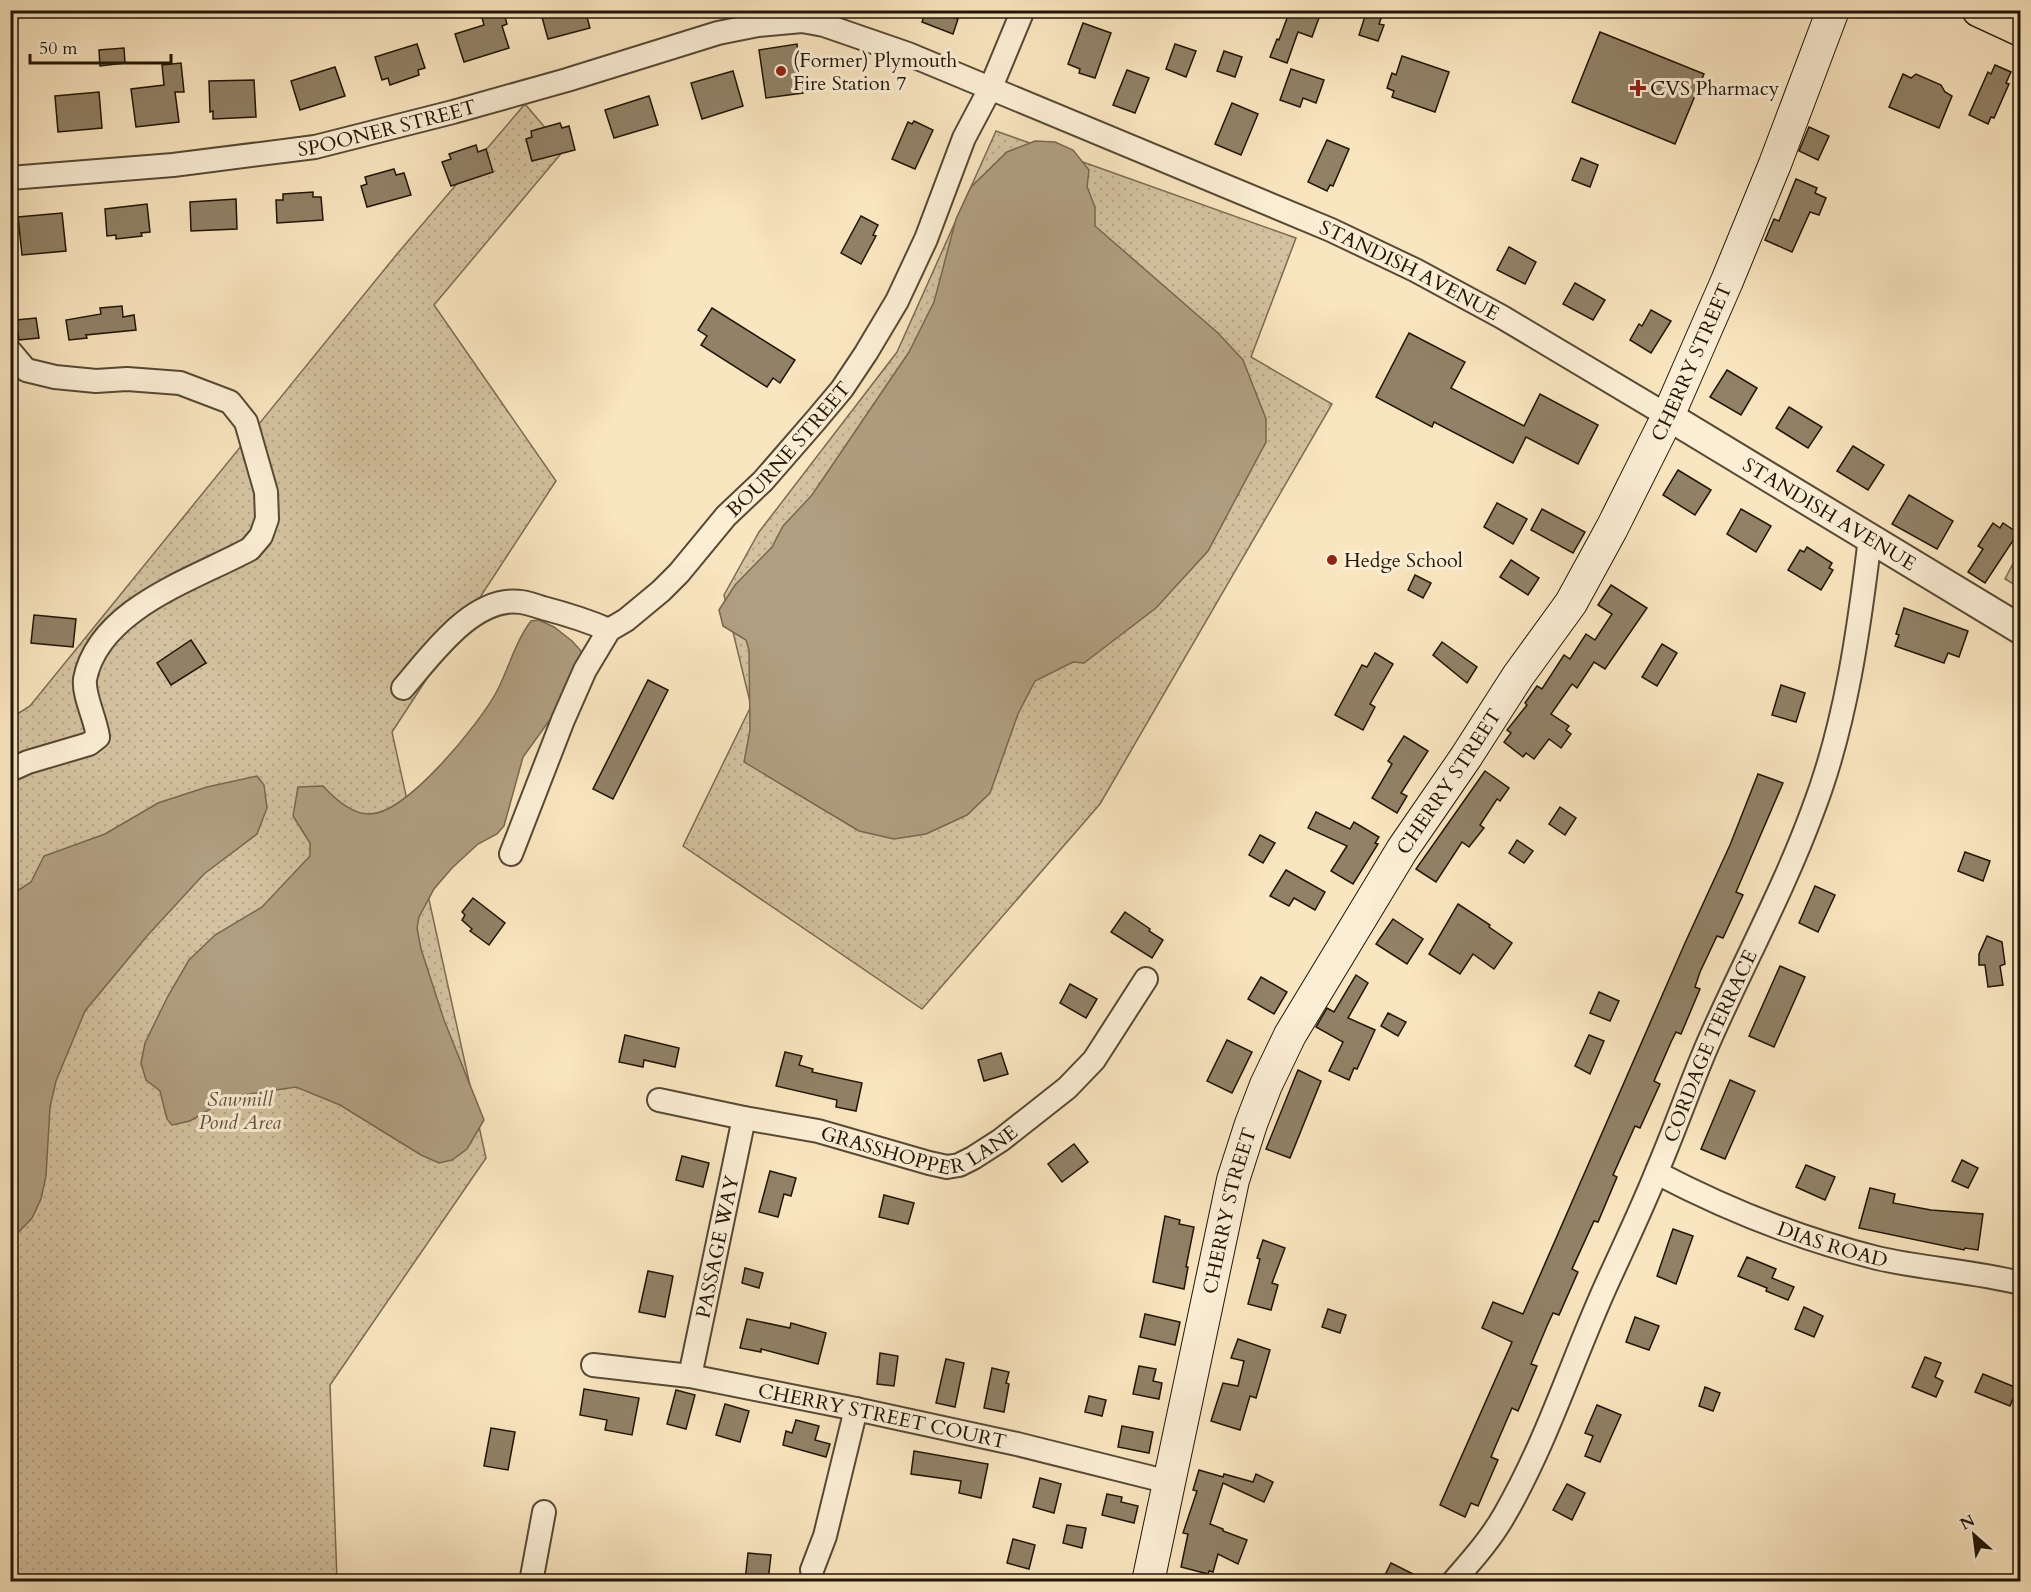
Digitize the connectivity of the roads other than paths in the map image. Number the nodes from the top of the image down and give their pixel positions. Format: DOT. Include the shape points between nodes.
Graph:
graph roads {
  1 [pos="1023,10"];
  2 [pos="1833,10"];
  3 [pos="1979,10"];
  4 [pos="757,18"];
  5 [pos="2020,29"];
  6 [pos="991,87"];
  7 [pos="10,178"];
  8 [pos="10,351"];
  9 [pos="1668,416"];
  10 [pos="1870,538"];
  11 [pos="2020,629"];
  12 [pos="609,630"];
  13 [pos="403,688"];
  14 [pos="10,770"];
  15 [pos="511,854"];
  16 [pos="1146,979"];
  17 [pos="659,1100"];
  18 [pos="744,1118"];
  19 [pos="1657,1173"];
  20 [pos="2020,1283"];
  21 [pos="593,1365"];
  22 [pos="690,1376"];
  23 [pos="856,1409"];
  24 [pos="1169,1482"];
  25 [pos="544,1512"];
  26 [pos="812,1570"];
  27 [pos="531,1581"];
  28 [pos="1148,1581"];
  29 [pos="1453,1581"];
  1 -- 6 [label="street, BOURNE STREET"];
  2 -- 9 [label="main road, CHERRY STREET" via="1775,164"];
  3 -- 5 [label="main road"];
  4 -- 6 [label="street, STANDISH AVENUE" via="824,25"];
  4 -- 7 [label="street, SPOONER STREET" via="567,80 315,147 173,165"];
  6 -- 9 [label="street, STANDISH AVENUE" via="1332,230 1503,317"];
  6 -- 12 [label="street, BOURNE STREET" via="964,138 926,239 897,301 843,389 662,591"];
  8 -- 14 [label="street" via="26,370 55,377 180,383 230,402 246,422 266,492 267,519 261,536 250,549 135,609 105,639 91,660 85,681 98,737 89,744"];
  9 -- 10 [label="street, STANDISH AVENUE"];
  9 -- 24 [label="main road, CHERRY STREET" via="1571,603 1402,850 1290,1035 1271,1075 1233,1180"];
  10 -- 11 [label="street, STANDISH AVENUE"];
  10 -- 19 [label="street, CORDAGE TERRACE" via="1851,663 1834,742 1814,808 1778,897 1710,1039"];
  12 -- 13 [label="street" via="521,602 506,602 485,609 455,628"];
  12 -- 15 [label="street, BOURNE STREET" via="585,670 563,720"];
  16 -- 18 [label="street, GRASSHOPPER LANE" via="1094,1060 1067,1088 1001,1140 959,1165 947,1167 818,1131"];
  17 -- 18 [label="street, GRASSHOPPER LANE"];
  18 -- 22 [label="street, PASSAGE WAY"];
  19 -- 20 [label="street, DIAS ROAD" via="1705,1198 1782,1229 1878,1258"];
  19 -- 29 [label="street, CORDAGE TERRACE" via="1529,1466 1491,1535"];
  21 -- 22 [label="street, CHERRY STREET COURT"];
  22 -- 23 [label="street, CHERRY STREET COURT"];
  23 -- 24 [label="street, CHERRY STREET COURT"];
  23 -- 26 [label="street" via="825,1536"];
  24 -- 28 [label="main road, CHERRY STREET"];
  25 -- 27 [label="street"];
}
